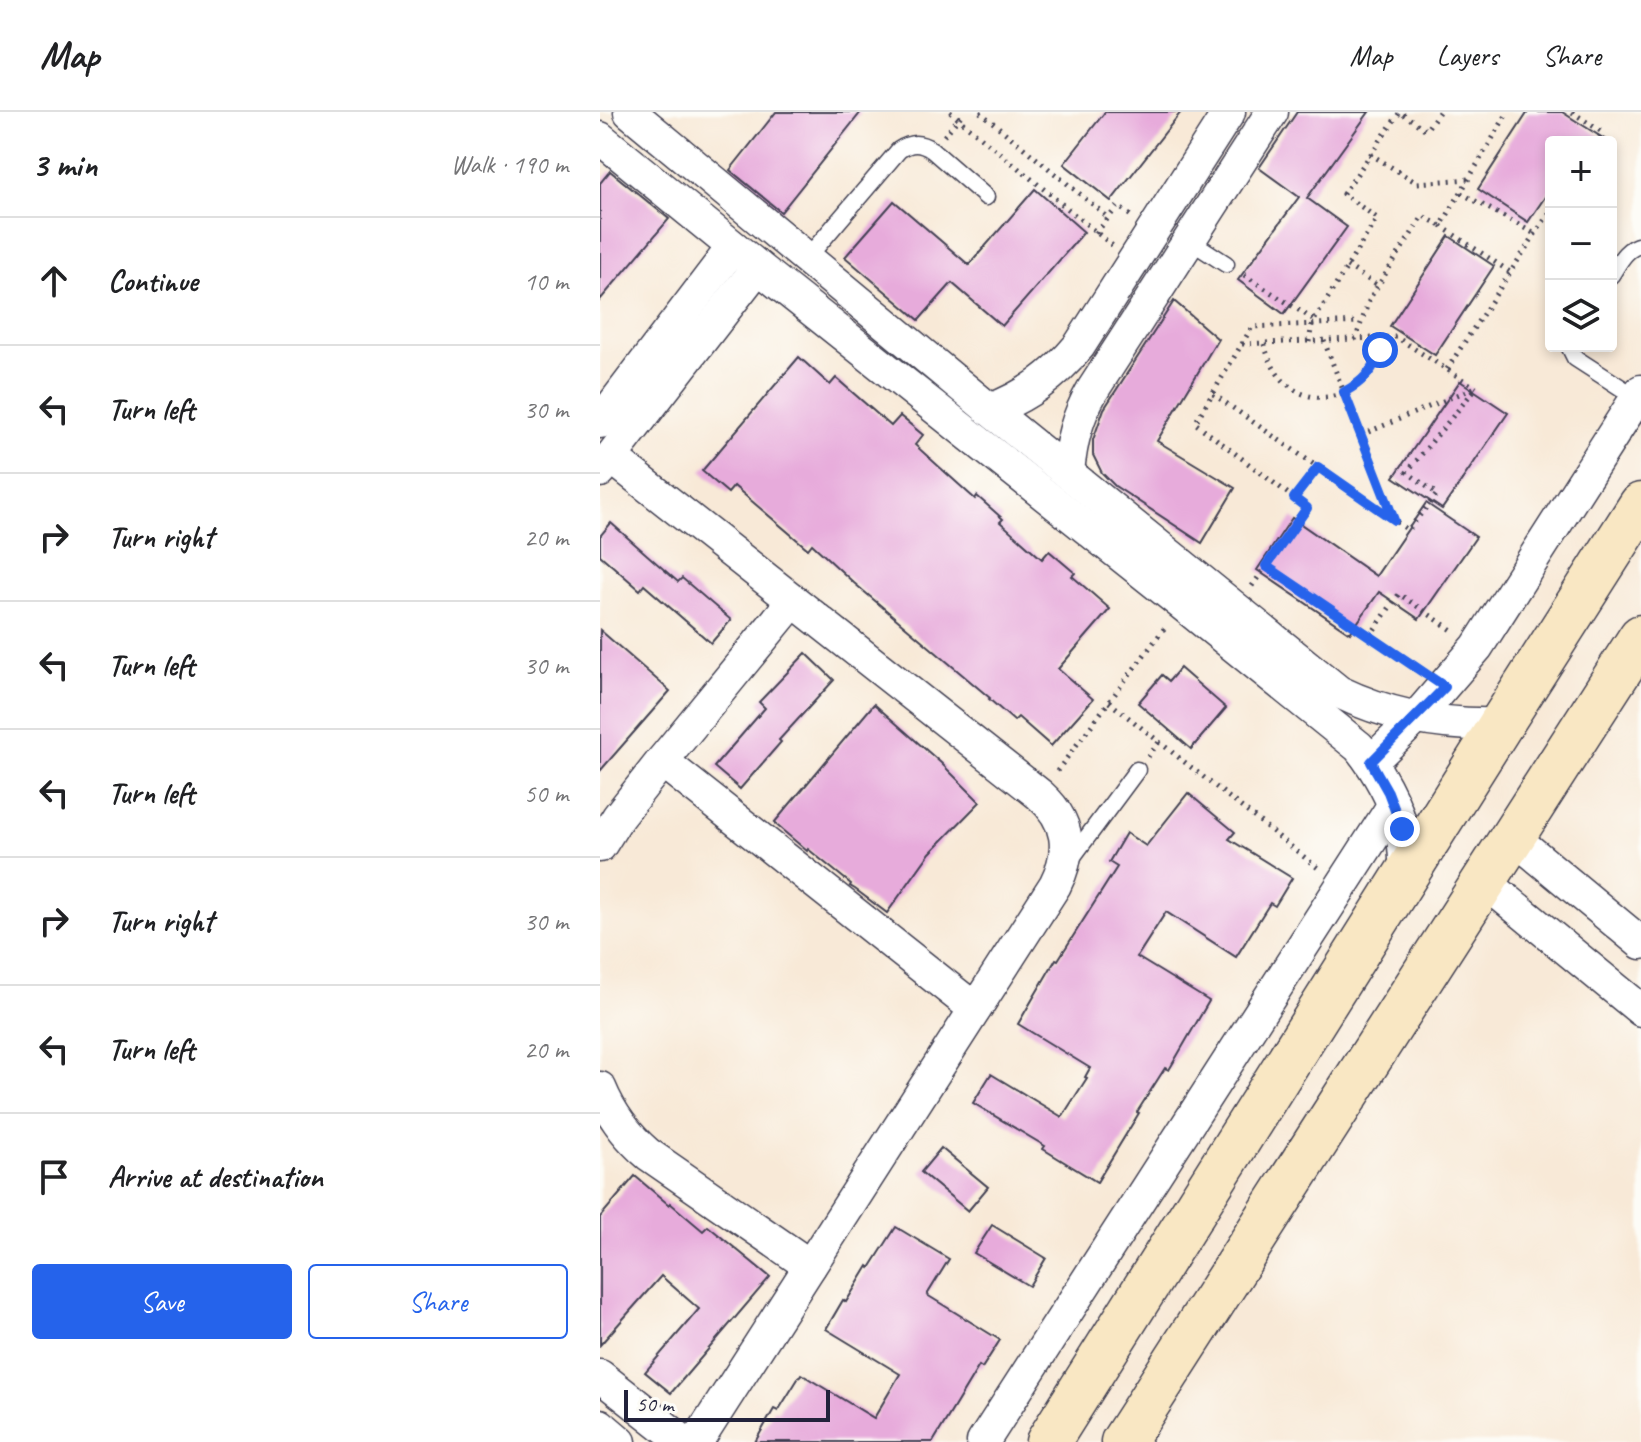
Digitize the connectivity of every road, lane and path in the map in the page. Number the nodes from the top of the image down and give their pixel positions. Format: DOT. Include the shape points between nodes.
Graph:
graph roads {
  1 [pos="630,112"];
  2 [pos="950,112"];
  3 [pos="964,112"];
  4 [pos="980,112"];
  5 [pos="1229,112"];
  6 [pos="1272,112"];
  7 [pos="1439,112"];
  8 [pos="1572,112"];
  9 [pos="1507,113"];
  10 [pos="957,118"];
  11 [pos="1600,136"];
  12 [pos="600,138"];
  13 [pos="932,150"];
  14 [pos="1370,154"];
  15 [pos="1469,179"];
  16 [pos="1461,193"];
  17 [pos="986,197"];
  18 [pos="1109,218"];
  19 [pos="1545,219"];
  20 [pos="1441,226"];
  21 [pos="1535,234"];
  22 [pos="1189,240"];
  23 [pos="1641,245"];
  24 [pos="733,247"];
  25 [pos="807,258"];
  26 [pos="1133,263"];
  27 [pos="1226,264"];
  28 [pos="1347,266"];
  29 [pos="1617,266"];
  30 [pos="758,267"];
  31 [pos="1510,272"];
  32 [pos="1378,286"];
  33 [pos="1313,322"];
  34 [pos="1360,322"];
  35 [pos="1382,338"];
  36 [pos="1355,340"];
  37 [pos="1324,341"];
  38 [pos="1309,342"];
  39 [pos="1242,344"];
  40 [pos="1264,344"];
  41 [pos="1079,346"];
  42 [pos="1572,352"];
  43 [pos="1106,368"];
  44 [pos="1447,369"];
  45 [pos="1476,388"];
  46 [pos="1344,392"];
  47 [pos="1213,394"];
  48 [pos="1639,395"];
  49 [pos="990,410"];
  50 [pos="600,421"];
  51 [pos="1361,435"];
  52 [pos="605,464"];
  53 [pos="1318,467"];
  54 [pos="1068,472"];
  55 [pos="1294,498"];
  56 [pos="1641,505"];
  57 [pos="1394,520"];
  58 [pos="1266,566"];
  59 [pos="793,601"];
  60 [pos="1182,604"];
  61 [pos="1235,609"];
  62 [pos="1370,636"];
  63 [pos="1641,637"];
  64 [pos="1477,647"];
  65 [pos="1445,687"];
  66 [pos="1109,702"];
  67 [pos="1415,719"];
  68 [pos="1501,724"];
  69 [pos="662,761"];
  70 [pos="1371,762"];
  71 [pos="1137,770"];
  72 [pos="1040,795"];
  73 [pos="1393,806"];
  74 [pos="1513,837"];
  75 [pos="600,846"];
  76 [pos="1063,870"];
  77 [pos="1406,877"];
  78 [pos="1485,882"];
  79 [pos="1342,886"];
  80 [pos="1641,943"];
  81 [pos="975,1009"];
  82 [pos="1641,1010"];
  83 [pos="600,1088"];
  84 [pos="810,1266"];
  85 [pos="600,1376"];
  86 [pos="600,1425"];
  87 [pos="620,1442"];
  88 [pos="684,1442"];
  89 [pos="697,1442"];
  90 [pos="983,1442"];
  91 [pos="1048,1442"];
  92 [pos="1123,1442"];
  1 -- 25 [label="street"];
  2 -- 10 [label="path"];
  3 -- 10 [label="path"];
  4 -- 18 [label="path"];
  5 -- 26 [label="street"];
  6 -- 22 [label="street"];
  7 -- 14 [label="path" via="1426,130 1400,112"];
  8 -- 11 [label="path" via="1602,132"];
  9 -- 15 [label="path"];
  10 -- 13 [label="path"];
  10 -- 26 [label="path"];
  12 -- 24 [label="street"];
  13 -- 17 [label="lane"];
  13 -- 25 [label="lane" via="916,143 899,150"];
  14 -- 15 [label="path" via="1417,183"];
  14 -- 28 [label="path" via="1343,194 1377,218"];
  15 -- 16 [label="path"];
  16 -- 20 [label="path"];
  16 -- 21 [label="path"];
  19 -- 21 [label="path"];
  20 -- 31 [label="path"];
  20 -- 32 [label="path" via="1423,216"];
  21 -- 31 [label="path"];
  22 -- 27 [label="lane"];
  22 -- 43 [label="street"];
  23 -- 29 [label="lane" via="1626,252"];
  24 -- 30 [label="street"];
  24 -- 50 [label="street"];
  25 -- 49 [label="street"];
  26 -- 41 [label="street"];
  27 -- 33 [label="path"];
  28 -- 32 [label="path"];
  28 -- 33 [label="path"];
  30 -- 52 [label="street"];
  30 -- 60 [label="street"];
  31 -- 44 [label="path"];
  32 -- 34 [label="path"];
  33 -- 34 [label="path"];
  33 -- 38 [label="path"];
  33 -- 39 [label="path" via="1252,327"];
  34 -- 36 [label="path"];
  35 -- 36 [label="path"];
  35 -- 44 [label="path" via="1396,337"];
  35 -- 46 [label="path" via="1372,370"];
  36 -- 37 [label="path"];
  37 -- 38 [label="path"];
  37 -- 46 [label="path"];
  38 -- 40 [label="path"];
  39 -- 40 [label="path"];
  39 -- 47 [label="path"];
  40 -- 46 [label="path" via="1278,374 1295,389 1315,397"];
  41 -- 43 [label="street"];
  41 -- 49 [label="street" via="1040,385"];
  42 -- 48 [label="lane"];
  43 -- 54 [label="street" via="1082,409"];
  44 -- 45 [label="path"];
  45 -- 51 [label="path"];
  45 -- 57 [label="path" via="1407,472 1437,494 1408,530"];
  46 -- 51 [label="path"];
  47 -- 53 [label="path"];
  47 -- 55 [label="path" via="1195,423"];
  48 -- 64 [label="street"];
  49 -- 54 [label="street"];
  51 -- 57 [label="path"];
  52 -- 59 [label="street"];
  53 -- 55 [label="path"];
  53 -- 57 [label="path"];
  54 -- 61 [label="street"];
  55 -- 58 [label="path" via="1307,508"];
  56 -- 68 [label="street"];
  58 -- 61 [label="path"];
  58 -- 62 [label="path"];
  59 -- 69 [label="street"];
  59 -- 72 [label="street"];
  60 -- 66 [label="path"];
  60 -- 70 [label="street" via="1337,728"];
  61 -- 67 [label="street" via="1339,692"];
  62 -- 64 [label="path" via="1399,594"];
  62 -- 65 [label="path"];
  63 -- 74 [label="street"];
  64 -- 65 [label="street"];
  65 -- 67 [label="street"];
  66 -- 72 [label="path"];
  66 -- 79 [label="path"];
  67 -- 68 [label="street"];
  67 -- 70 [label="street"];
  68 -- 77 [label="street"];
  69 -- 75 [label="street"];
  69 -- 81 [label="street"];
  70 -- 73 [label="street"];
  71 -- 76 [label="lane"];
  72 -- 76 [label="street" via="1063,826"];
  73 -- 77 [label="street" via="1402,829"];
  73 -- 79 [label="street"];
  74 -- 78 [label="street"];
  74 -- 80 [label="street"];
  76 -- 81 [label="street"];
  77 -- 91 [label="street"];
  78 -- 82 [label="street"];
  78 -- 92 [label="street"];
  79 -- 90 [label="street"];
  81 -- 84 [label="street"];
  83 -- 84 [label="street" via="619,1124 648,1154"];
  84 -- 89 [label="street"];
  85 -- 88 [label="street"];
  86 -- 87 [label="street"];
}
